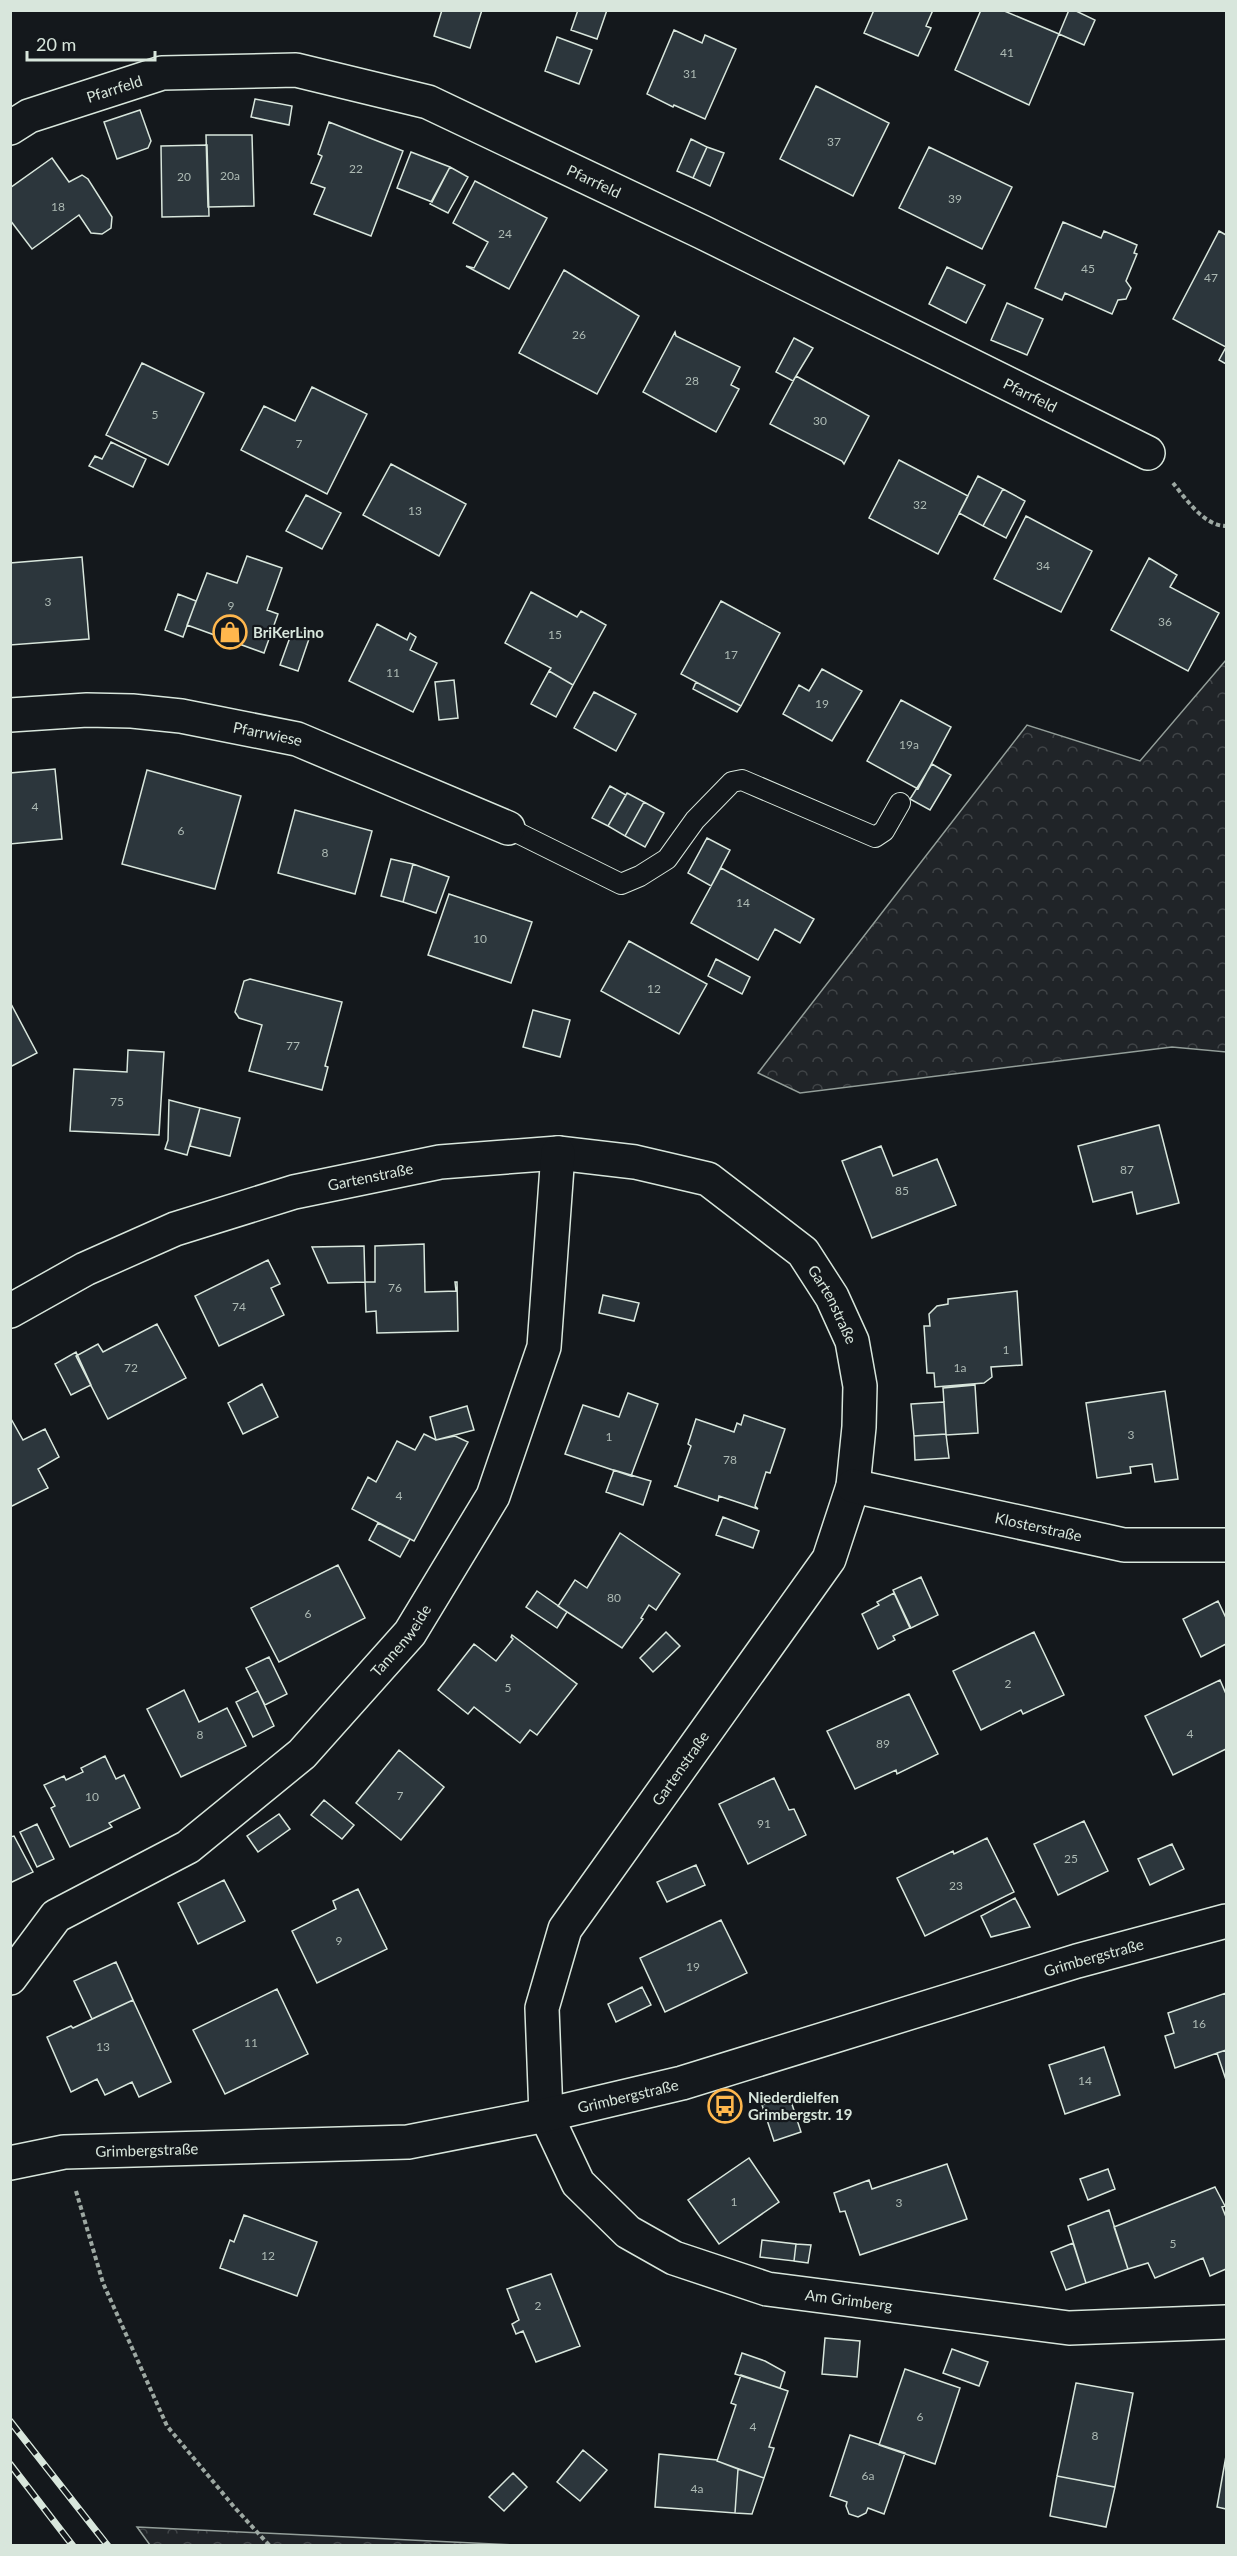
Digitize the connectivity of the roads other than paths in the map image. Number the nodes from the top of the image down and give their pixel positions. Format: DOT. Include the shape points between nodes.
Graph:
graph roads {
  1 [pos="10,128"];
  2 [pos="1148,453"];
  3 [pos="10,715"];
  4 [pos="900,803"];
  5 [pos="508,828"];
  6 [pos="558,1153"];
  7 [pos="10,1311"];
  8 [pos="853,1486"];
  9 [pos="1227,1545"];
  10 [pos="1227,1921"];
  11 [pos="10,1978"];
  12 [pos="546,2115"];
  13 [pos="10,2163"];
  14 [pos="1227,2322"];
  1 -- 2 [label="street, Pfarrfeld" via="29,116 162,73 296,70 428,102 702,232"];
  3 -- 5 [label="street, Pfarrwiese" via="132,711 181,716 297,739"];
  4 -- 5 [label="lane" via="884,831 875,837 773,791 742,780 732,782 694,820 667,859 621,884"];
  6 -- 7 [label="street, Gartenstraße" via="440,1162 294,1192 175,1229 85,1269"];
  6 -- 8 [label="street, Gartenstraße" via="635,1162 708,1179 803,1252 832,1297 852,1341 860,1386"];
  6 -- 11 [label="street, Tannenweide" via="544,1347 493,1496 410,1633 302,1754 188,1847 56,1916"];
  8 -- 9 [label="street, Klosterstraße" via="1124,1545"];
  8 -- 12 [label="street, Gartenstraße" via="829,1559 565,1929 542,2008"];
  10 -- 12 [label="street, Grimbergstraße" via="1077,1961 682,2082"];
  12 -- 13 [label="street, Grimbergstraße" via="408,2142 64,2152"];
  12 -- 14 [label="street, Am Grimberg" via="578,2183 628,2232 674,2258 767,2289 1069,2328"];
}
